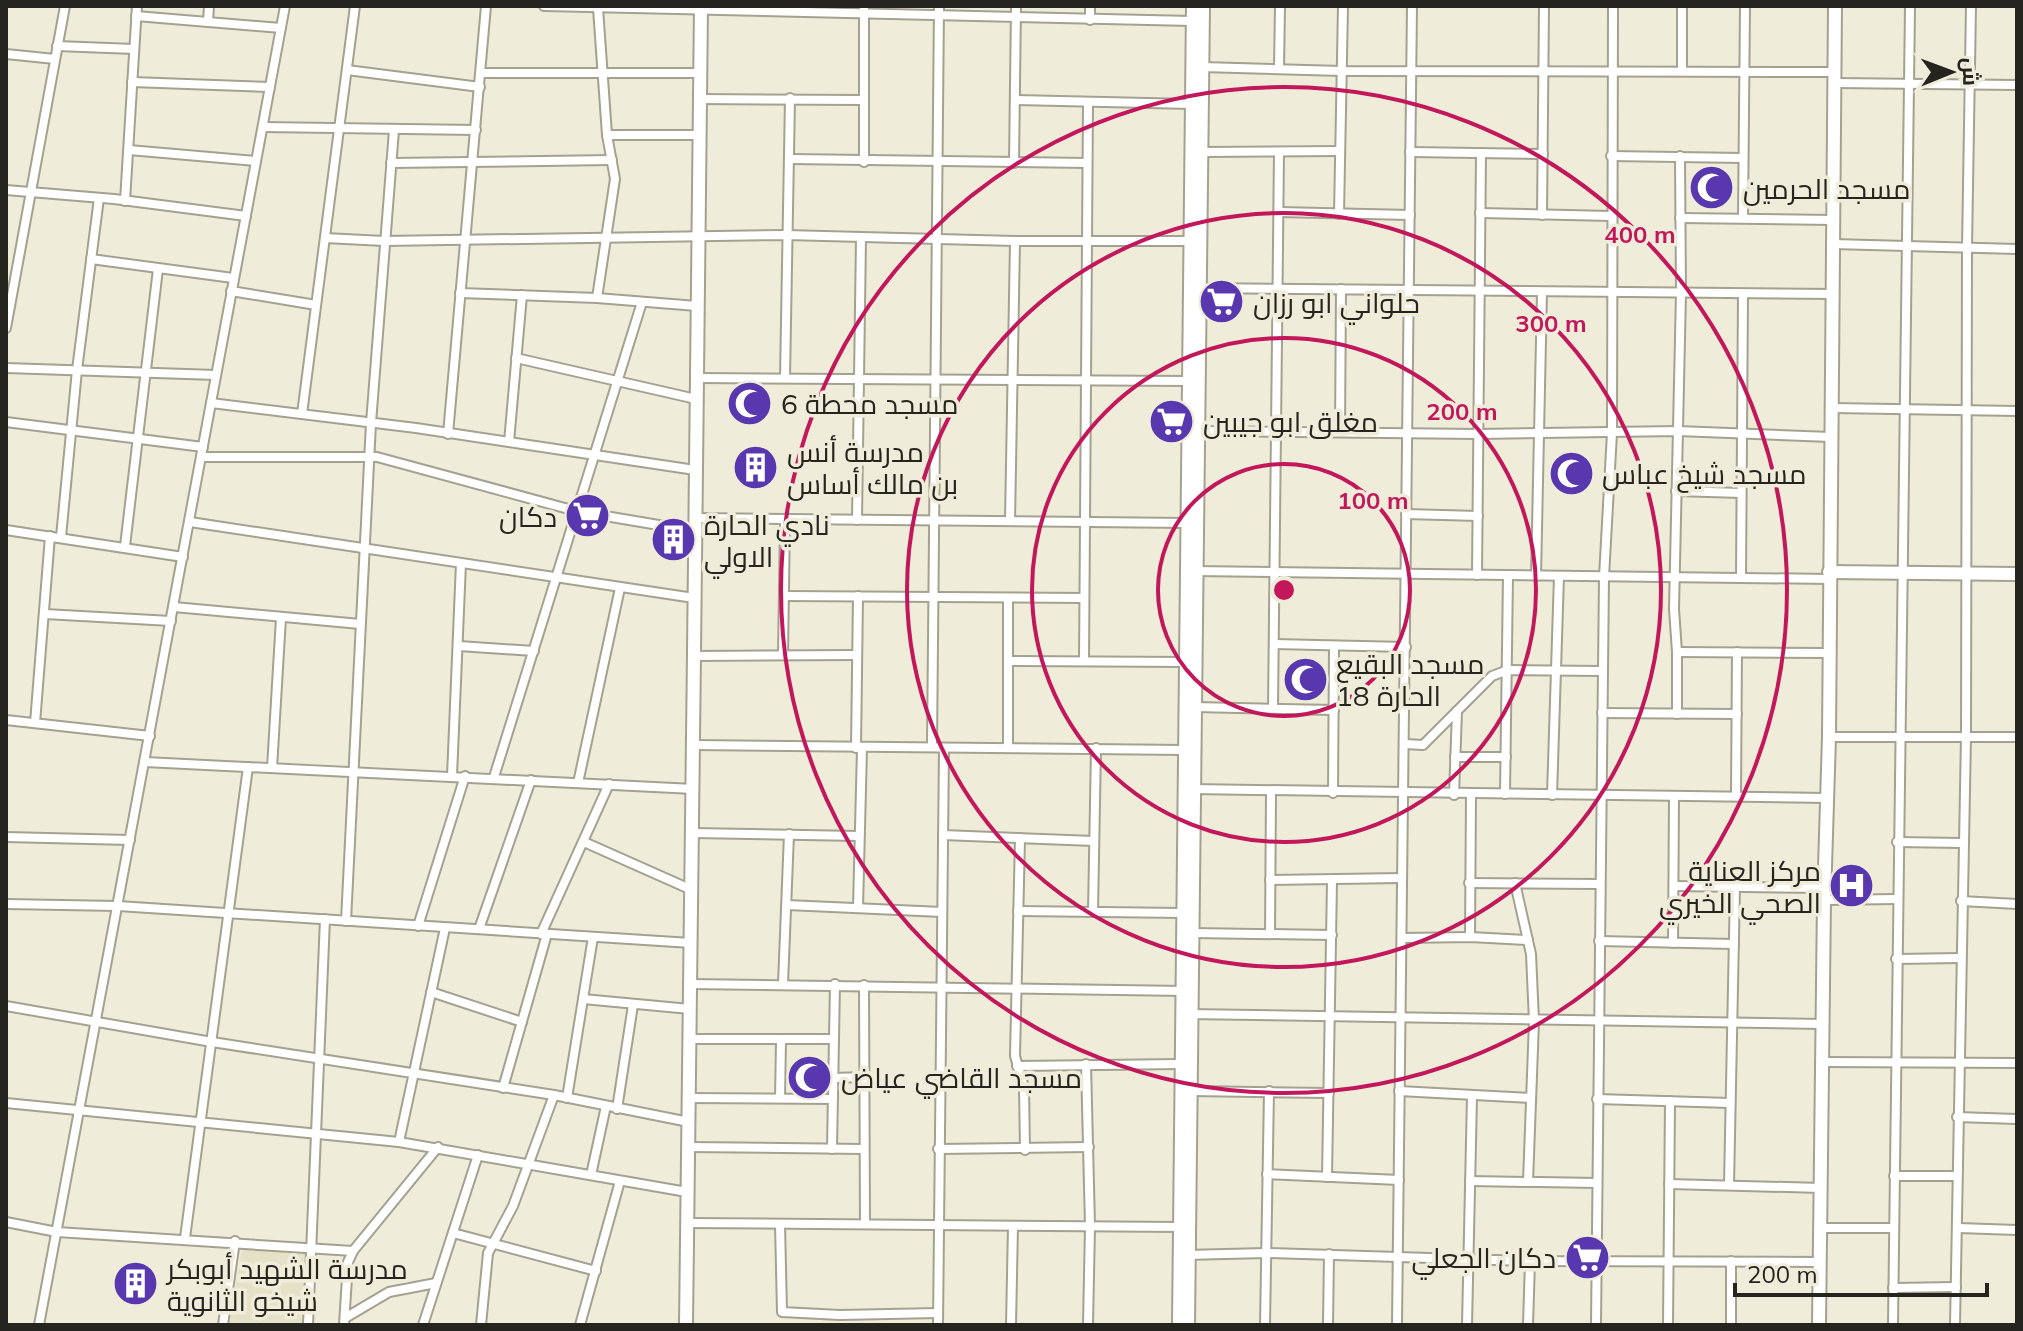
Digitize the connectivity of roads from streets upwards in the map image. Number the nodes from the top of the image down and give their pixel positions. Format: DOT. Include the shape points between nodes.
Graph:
graph roads {
  1 [pos="65,6"];
  2 [pos="137,6"];
  3 [pos="209,6"];
  4 [pos="285,6"];
  5 [pos="355,6"];
  6 [pos="486,6"];
  7 [pos="544,6"];
  8 [pos="567,6"];
  9 [pos="939,6"];
  10 [pos="1016,6"];
  11 [pos="1090,6"];
  12 [pos="1193,6"];
  13 [pos="1203,6"];
  14 [pos="1280,6"];
  15 [pos="1343,6"];
  16 [pos="1412,6"];
  17 [pos="1544,6"];
  18 [pos="1613,6"];
  19 [pos="1682,6"];
  20 [pos="1745,6"];
  21 [pos="1835,6"];
  22 [pos="1910,6"];
  23 [pos="1971,6"];
  24 [pos="598,8"];
  25 [pos="701,8"];
  26 [pos="788,10"];
  27 [pos="864,10"];
  28 [pos="136,16"];
  29 [pos="938,17"];
  30 [pos="1016,19"];
  31 [pos="1090,20"];
  32 [pos="208,21"];
  33 [pos="1192,21"];
  34 [pos="281,28"];
  35 [pos="57,46"];
  36 [pos="134,49"];
  37 [pos="6,54"];
  38 [pos="55,59"];
  39 [pos="1202,67"];
  40 [pos="1279,68"];
  41 [pos="347,70"];
  42 [pos="1412,70"];
  43 [pos="1342,71"];
  44 [pos="1543,71"];
  45 [pos="1682,71"];
  46 [pos="1612,72"];
  47 [pos="481,73"];
  48 [pos="700,73"];
  49 [pos="1744,73"];
  50 [pos="601,74"];
  51 [pos="1835,77"];
  52 [pos="132,82"];
  53 [pos="1908,83"];
  54 [pos="1970,84"];
  55 [pos="2017,85"];
  56 [pos="270,87"];
  57 [pos="480,87"];
  58 [pos="790,98"];
  59 [pos="699,99"];
  60 [pos="864,100"];
  61 [pos="1015,100"];
  62 [pos="1088,102"];
  63 [pos="1192,104"];
  64 [pos="263,127"];
  65 [pos="339,129"];
  66 [pos="394,130"];
  67 [pos="476,130"];
  68 [pos="607,135"];
  69 [pos="698,135"];
  70 [pos="129,150"];
  71 [pos="1340,151"];
  72 [pos="1200,152"];
  73 [pos="1279,152"];
  74 [pos="1410,152"];
  75 [pos="1481,153"];
  76 [pos="1543,154"];
  77 [pos="1611,156"];
  78 [pos="1680,156"];
  79 [pos="1743,158"];
  80 [pos="790,159"];
  81 [pos="612,160"];
  82 [pos="256,161"];
  83 [pos="864,162"];
  84 [pos="938,162"];
  85 [pos="391,163"];
  86 [pos="473,163"];
  87 [pos="1014,163"];
  88 [pos="1087,163"];
  89 [pos="6,190"];
  90 [pos="30,192"];
  91 [pos="99,198"];
  92 [pos="125,201"];
  93 [pos="1279,212"];
  94 [pos="1480,213"];
  95 [pos="1339,214"];
  96 [pos="1410,215"];
  97 [pos="1542,215"];
  98 [pos="246,216"];
  99 [pos="1611,216"];
  100 [pos="1680,218"];
  101 [pos="1743,218"];
  102 [pos="1833,220"];
  103 [pos="786,235"];
  104 [pos="698,236"];
  105 [pos="861,237"];
  106 [pos="325,238"];
  107 [pos="606,238"];
  108 [pos="938,238"];
  109 [pos="466,240"];
  110 [pos="384,241"];
  111 [pos="1015,241"];
  112 [pos="1088,241"];
  113 [pos="1191,241"];
  114 [pos="1833,244"];
  115 [pos="1906,245"];
  116 [pos="1967,247"];
  117 [pos="2017,249"];
  118 [pos="91,259"];
  119 [pos="158,269"];
  120 [pos="233,278"];
  121 [pos="1199,288"];
  122 [pos="1277,288"];
  123 [pos="1341,289"];
  124 [pos="231,291"];
  125 [pos="1410,291"];
  126 [pos="1479,292"];
  127 [pos="1542,292"];
  128 [pos="1613,292"];
  129 [pos="460,293"];
  130 [pos="1681,293"];
  131 [pos="1743,294"];
  132 [pos="1833,294"];
  133 [pos="522,295"];
  134 [pos="597,298"];
  135 [pos="642,302"];
  136 [pos="316,305"];
  137 [pos="697,306"];
  138 [pos="6,328"];
  139 [pos="516,358"];
  140 [pos="6,368"];
  141 [pos="77,370"];
  142 [pos="145,372"];
  143 [pos="216,375"];
  144 [pos="696,378"];
  145 [pos="785,378"];
  146 [pos="860,378"];
  147 [pos="936,378"];
  148 [pos="1086,379"];
  149 [pos="1012,380"];
  150 [pos="616,381"];
  151 [pos="1189,381"];
  152 [pos="696,399"];
  153 [pos="211,403"];
  154 [pos="1832,408"];
  155 [pos="1968,409"];
  156 [pos="1905,410"];
  157 [pos="2017,411"];
  158 [pos="302,414"];
  159 [pos="6,422"];
  160 [pos="371,423"];
  161 [pos="72,430"];
  162 [pos="1193,431"];
  163 [pos="1277,431"];
  164 [pos="1340,431"];
  165 [pos="1678,431"];
  166 [pos="1407,432"];
  167 [pos="1540,433"];
  168 [pos="1612,433"];
  169 [pos="448,434"];
  170 [pos="1478,434"];
  171 [pos="1742,435"];
  172 [pos="1831,437"];
  173 [pos="138,439"];
  174 [pos="509,442"];
  175 [pos="203,447"];
  176 [pos="595,454"];
  177 [pos="369,456"];
  178 [pos="201,457"];
  179 [pos="695,470"];
  180 [pos="1676,491"];
  181 [pos="1741,493"];
  182 [pos="576,511"];
  183 [pos="1406,514"];
  184 [pos="1478,516"];
  185 [pos="785,520"];
  186 [pos="857,520"];
  187 [pos="934,521"];
  188 [pos="1010,521"];
  189 [pos="190,522"];
  190 [pos="1084,522"];
  191 [pos="1187,523"];
  192 [pos="694,525"];
  193 [pos="6,530"];
  194 [pos="50,536"];
  195 [pos="61,537"];
  196 [pos="125,546"];
  197 [pos="365,548"];
  198 [pos="183,557"];
  199 [pos="461,563"];
  200 [pos="1191,571"];
  201 [pos="1275,571"];
  202 [pos="1406,572"];
  203 [pos="1903,572"];
  204 [pos="1966,574"];
  205 [pos="2017,574"];
  206 [pos="1477,575"];
  207 [pos="1829,575"];
  208 [pos="1508,576"];
  209 [pos="1536,576"];
  210 [pos="1559,576"];
  211 [pos="1675,576"];
  212 [pos="1604,577"];
  213 [pos="1741,577"];
  214 [pos="557,578"];
  215 [pos="620,588"];
  216 [pos="784,596"];
  217 [pos="858,596"];
  218 [pos="933,597"];
  219 [pos="694,598"];
  220 [pos="1008,598"];
  221 [pos="1083,598"];
  222 [pos="174,607"];
  223 [pos="45,614"];
  224 [pos="281,618"];
  225 [pos="171,621"];
  226 [pos="360,624"];
  227 [pos="1274,644"];
  228 [pos="459,646"];
  229 [pos="1334,646"];
  230 [pos="1406,647"];
  231 [pos="534,651"];
  232 [pos="1677,652"];
  233 [pos="1737,652"];
  234 [pos="1828,653"];
  235 [pos="783,655"];
  236 [pos="857,655"];
  237 [pos="694,656"];
  238 [pos="1008,661"];
  239 [pos="1084,661"];
  240 [pos="1185,662"];
  241 [pos="1508,670"];
  242 [pos="1557,671"];
  243 [pos="1602,671"];
  244 [pos="1194,707"];
  245 [pos="1273,708"];
  246 [pos="1334,710"];
  247 [pos="1457,710"];
  248 [pos="1602,713"];
  249 [pos="1677,714"];
  250 [pos="1737,714"];
  251 [pos="6,720"];
  252 [pos="35,723"];
  253 [pos="150,736"];
  254 [pos="1966,736"];
  255 [pos="1829,737"];
  256 [pos="1900,737"];
  257 [pos="2017,737"];
  258 [pos="1405,744"];
  259 [pos="694,745"];
  260 [pos="932,747"];
  261 [pos="1008,747"];
  262 [pos="859,748"];
  263 [pos="944,748"];
  264 [pos="1096,748"];
  265 [pos="1185,750"];
  266 [pos="1455,757"];
  267 [pos="1506,757"];
  268 [pos="145,762"];
  269 [pos="248,767"];
  270 [pos="272,768"];
  271 [pos="353,771"];
  272 [pos="452,776"];
  273 [pos="465,776"];
  274 [pos="494,777"];
  275 [pos="531,780"];
  276 [pos="578,783"];
  277 [pos="609,784"];
  278 [pos="694,789"];
  279 [pos="1189,789"];
  280 [pos="1271,792"];
  281 [pos="1333,793"];
  282 [pos="1403,794"];
  283 [pos="1505,794"];
  284 [pos="1454,795"];
  285 [pos="1471,795"];
  286 [pos="1552,795"];
  287 [pos="1601,795"];
  288 [pos="1736,796"];
  289 [pos="1674,797"];
  290 [pos="1826,798"];
  291 [pos="693,833"];
  292 [pos="789,834"];
  293 [pos="943,835"];
  294 [pos="859,836"];
  295 [pos="6,837"];
  296 [pos="1020,838"];
  297 [pos="130,840"];
  298 [pos="1094,841"];
  299 [pos="584,842"];
  300 [pos="1897,842"];
  301 [pos="1962,843"];
  302 [pos="1402,878"];
  303 [pos="1270,880"];
  304 [pos="1332,881"];
  305 [pos="1469,883"];
  306 [pos="1515,883"];
  307 [pos="1599,884"];
  308 [pos="1674,886"];
  309 [pos="1735,887"];
  310 [pos="692,890"];
  311 [pos="1824,894"];
  312 [pos="1897,899"];
  313 [pos="1961,901"];
  314 [pos="6,904"];
  315 [pos="2017,904"];
  316 [pos="787,905"];
  317 [pos="118,906"];
  318 [pos="858,908"];
  319 [pos="1018,911"];
  320 [pos="942,912"];
  321 [pos="1093,912"];
  322 [pos="1183,913"];
  323 [pos="229,914"];
  324 [pos="325,919"];
  325 [pos="346,921"];
  326 [pos="418,926"];
  327 [pos="445,928"];
  328 [pos="479,929"];
  329 [pos="1192,933"];
  330 [pos="544,934"];
  331 [pos="1270,934"];
  332 [pos="1332,935"];
  333 [pos="593,937"];
  334 [pos="1470,937"];
  335 [pos="1403,938"];
  336 [pos="1528,940"];
  337 [pos="1599,941"];
  338 [pos="691,943"];
  339 [pos="1673,943"];
  340 [pos="1734,944"];
  341 [pos="1961,958"];
  342 [pos="1896,959"];
  343 [pos="690,984"];
  344 [pos="783,984"];
  345 [pos="835,984"];
  346 [pos="864,985"];
  347 [pos="1016,987"];
  348 [pos="940,988"];
  349 [pos="1187,991"];
  350 [pos="431,992"];
  351 [pos="583,999"];
  352 [pos="633,1005"];
  353 [pos="6,1006"];
  354 [pos="690,1009"];
  355 [pos="1186,1014"];
  356 [pos="1331,1015"];
  357 [pos="1401,1017"];
  358 [pos="1534,1021"];
  359 [pos="95,1022"];
  360 [pos="522,1022"];
  361 [pos="1598,1022"];
  362 [pos="1732,1024"];
  363 [pos="1822,1024"];
  364 [pos="689,1039"];
  365 [pos="834,1039"];
  366 [pos="781,1040"];
  367 [pos="212,1042"];
  368 [pos="321,1059"];
  369 [pos="1823,1062"];
  370 [pos="1896,1062"];
  371 [pos="1960,1063"];
  372 [pos="2017,1063"];
  373 [pos="1086,1064"];
  374 [pos="1181,1064"];
  375 [pos="1017,1066"];
  376 [pos="414,1074"];
  377 [pos="864,1077"];
  378 [pos="833,1078"];
  379 [pos="503,1088"];
  380 [pos="1190,1091"];
  381 [pos="1269,1091"];
  382 [pos="1399,1091"];
  383 [pos="1329,1093"];
  384 [pos="554,1095"];
  385 [pos="1472,1096"];
  386 [pos="567,1098"];
  387 [pos="688,1098"];
  388 [pos="780,1098"];
  389 [pos="1531,1098"];
  390 [pos="833,1099"];
  391 [pos="1597,1099"];
  392 [pos="1670,1101"];
  393 [pos="6,1103"];
  394 [pos="1730,1103"];
  395 [pos="606,1106"];
  396 [pos="617,1109"];
  397 [pos="78,1112"];
  398 [pos="1957,1117"];
  399 [pos="2017,1119"];
  400 [pos="689,1122"];
  401 [pos="200,1123"];
  402 [pos="317,1134"];
  403 [pos="399,1142"];
  404 [pos="438,1147"];
  405 [pos="688,1147"];
  406 [pos="1089,1147"];
  407 [pos="832,1149"];
  408 [pos="864,1149"];
  409 [pos="938,1149"];
  410 [pos="1025,1150"];
  411 [pos="478,1155"];
  412 [pos="530,1164"];
  413 [pos="1267,1174"];
  414 [pos="591,1175"];
  415 [pos="1894,1176"];
  416 [pos="1957,1176"];
  417 [pos="1327,1177"];
  418 [pos="1399,1180"];
  419 [pos="620,1181"];
  420 [pos="1470,1181"];
  421 [pos="1528,1182"];
  422 [pos="1597,1183"];
  423 [pos="1669,1184"];
  424 [pos="1729,1185"];
  425 [pos="1821,1188"];
  426 [pos="687,1192"];
  427 [pos="6,1222"];
  428 [pos="688,1223"];
  429 [pos="780,1224"];
  430 [pos="865,1224"];
  431 [pos="937,1225"];
  432 [pos="1013,1226"];
  433 [pos="1090,1226"];
  434 [pos="1180,1227"];
  435 [pos="1820,1228"];
  436 [pos="1894,1228"];
  437 [pos="1958,1228"];
  438 [pos="2017,1230"];
  439 [pos="57,1232"];
  440 [pos="453,1233"];
  441 [pos="185,1238"];
  442 [pos="235,1241"];
  443 [pos="492,1243"];
  444 [pos="311,1246"];
  445 [pos="353,1251"];
  446 [pos="1266,1253"];
  447 [pos="1329,1254"];
  448 [pos="1184,1255"];
  449 [pos="1398,1255"];
  450 [pos="1468,1259"];
  451 [pos="1595,1259"];
  452 [pos="1530,1261"];
  453 [pos="1731,1261"];
  454 [pos="1668,1262"];
  455 [pos="1820,1262"];
  456 [pos="596,1271"];
  457 [pos="436,1283"];
  458 [pos="1956,1287"];
  459 [pos="1893,1288"];
  460 [pos="938,1313"];
  461 [pos="840,1320"];
  462 [pos="344,1322"];
  463 [pos="39,1325"];
  464 [pos="223,1325"];
  465 [pos="308,1325"];
  466 [pos="423,1325"];
  467 [pos="481,1325"];
  468 [pos="580,1325"];
  469 [pos="686,1325"];
  470 [pos="938,1325"];
  471 [pos="1011,1325"];
  472 [pos="1088,1325"];
  473 [pos="1179,1325"];
  474 [pos="1188,1325"];
  475 [pos="1265,1325"];
  476 [pos="1328,1325"];
  477 [pos="1397,1325"];
  478 [pos="1467,1325"];
  479 [pos="1528,1325"];
  480 [pos="1596,1325"];
  481 [pos="1668,1325"];
  482 [pos="1731,1325"];
  483 [pos="1819,1325"];
  484 [pos="1893,1325"];
  485 [pos="1955,1325"];
  1 -- 35 [label="street"];
  2 -- 28 [label="street"];
  3 -- 32 [label="street"];
  4 -- 34 [label="street"];
  5 -- 41 [label="street"];
  6 -- 47 [label="street"];
  7 -- 8 [label="street"];
  8 -- 24 [label="street"];
  9 -- 29 [label="street"];
  10 -- 30 [label="street"];
  11 -- 31 [label="street"];
  12 -- 33 [label="street"];
  13 -- 39 [label="street"];
  14 -- 40 [label="street"];
  15 -- 43 [label="street"];
  16 -- 42 [label="street"];
  17 -- 44 [label="street"];
  18 -- 46 [label="street"];
  19 -- 45 [label="street"];
  20 -- 49 [label="street"];
  21 -- 51 [label="street"];
  22 -- 53 [label="street"];
  23 -- 54 [label="street"];
  24 -- 25 [label="street"];
  24 -- 50 [label="street"];
  25 -- 26 [label="street"];
  25 -- 48 [label="street"];
  26 -- 27 [label="street"];
  27 -- 29 [label="street"];
  27 -- 60 [label="street"];
  28 -- 32 [label="street"];
  28 -- 36 [label="street"];
  29 -- 30 [label="street"];
  29 -- 84 [label="street"];
  30 -- 31 [label="street"];
  30 -- 61 [label="street"];
  31 -- 33 [label="street"];
  32 -- 34 [label="street"];
  33 -- 63 [label="street"];
  34 -- 56 [label="street"];
  35 -- 36 [label="street"];
  35 -- 38 [label="street"];
  36 -- 52 [label="street"];
  37 -- 38 [label="street"];
  38 -- 90 [label="street"];
  39 -- 40 [label="street"];
  39 -- 72 [label="street"];
  40 -- 43 [label="street"];
  41 -- 57 [label="street"];
  41 -- 65 [label="street"];
  42 -- 43 [label="street"];
  42 -- 44 [label="street"];
  42 -- 74 [label="street"];
  43 -- 71 [label="street"];
  44 -- 46 [label="street"];
  44 -- 76 [label="street"];
  45 -- 46 [label="street"];
  45 -- 49 [label="street"];
  46 -- 77 [label="street"];
  47 -- 50 [label="street"];
  47 -- 57 [label="street"];
  48 -- 50 [label="street"];
  48 -- 59 [label="street"];
  49 -- 51 [label="street"];
  49 -- 79 [label="street"];
  50 -- 68 [label="street"];
  51 -- 53 [label="street"];
  51 -- 102 [label="street"];
  52 -- 56 [label="street"];
  52 -- 70 [label="street"];
  53 -- 54 [label="street"];
  53 -- 115 [label="street"];
  54 -- 55 [label="street"];
  54 -- 116 [label="street"];
  56 -- 64 [label="street"];
  57 -- 67 [label="street"];
  58 -- 59 [label="street"];
  58 -- 60 [label="street"];
  58 -- 80 [label="street"];
  59 -- 69 [label="street"];
  60 -- 83 [label="street"];
  61 -- 62 [label="street"];
  61 -- 87 [label="street"];
  62 -- 63 [label="street"];
  62 -- 88 [label="street"];
  63 -- 113 [label="street"];
  64 -- 65 [label="street"];
  64 -- 82 [label="street"];
  65 -- 66 [label="street"];
  65 -- 106 [label="street"];
  66 -- 67 [label="street"];
  66 -- 85 [label="street"];
  67 -- 86 [label="street"];
  68 -- 69 [label="street"];
  68 -- 81 [label="street"];
  69 -- 104 [label="street"];
  70 -- 82 [label="street"];
  70 -- 92 [label="street"];
  71 -- 73 [label="street"];
  71 -- 95 [label="street"];
  72 -- 73 [label="street"];
  72 -- 121 [label="street"];
  73 -- 93 [label="street"];
  74 -- 75 [label="street"];
  74 -- 96 [label="street"];
  75 -- 76 [label="street"];
  75 -- 94 [label="street"];
  76 -- 97 [label="street"];
  77 -- 78 [label="street"];
  77 -- 99 [label="street"];
  78 -- 79 [label="street"];
  78 -- 100 [label="street"];
  79 -- 101 [label="street"];
  80 -- 83 [label="street"];
  80 -- 103 [label="street"];
  81 -- 86 [label="street"];
  81 -- 107 [label="street" via="614,192"];
  82 -- 98 [label="street"];
  83 -- 84 [label="street"];
  84 -- 87 [label="street"];
  84 -- 108 [label="street"];
  85 -- 86 [label="street"];
  85 -- 110 [label="street"];
  86 -- 109 [label="street"];
  87 -- 88 [label="street"];
  88 -- 112 [label="street"];
  89 -- 90 [label="street"];
  90 -- 91 [label="street"];
  90 -- 138 [label="street"];
  91 -- 92 [label="street"];
  91 -- 118 [label="street"];
  92 -- 98 [label="street"];
  93 -- 95 [label="street"];
  93 -- 122 [label="street"];
  94 -- 97 [label="street"];
  94 -- 126 [label="street"];
  95 -- 96 [label="street"];
  96 -- 125 [label="street"];
  97 -- 99 [label="street"];
  98 -- 120 [label="street"];
  99 -- 128 [label="street"];
  100 -- 101 [label="street"];
  100 -- 130 [label="street"];
  101 -- 102 [label="street"];
  102 -- 114 [label="street"];
  103 -- 104 [label="street"];
  103 -- 105 [label="street"];
  103 -- 145 [label="street"];
  104 -- 107 [label="street"];
  104 -- 137 [label="street"];
  105 -- 108 [label="street"];
  105 -- 146 [label="street"];
  106 -- 110 [label="street"];
  106 -- 136 [label="street"];
  107 -- 109 [label="street"];
  107 -- 134 [label="street"];
  108 -- 111 [label="street"];
  108 -- 147 [label="street"];
  109 -- 110 [label="street"];
  109 -- 129 [label="street"];
  110 -- 160 [label="street"];
  111 -- 112 [label="street"];
  111 -- 149 [label="street"];
  112 -- 113 [label="street"];
  112 -- 148 [label="street"];
  113 -- 151 [label="street"];
  114 -- 115 [label="street"];
  114 -- 132 [label="street"];
  115 -- 116 [label="street"];
  115 -- 156 [label="street"];
  116 -- 117 [label="street"];
  116 -- 155 [label="street"];
  118 -- 119 [label="street"];
  118 -- 141 [label="street"];
  119 -- 120 [label="street"];
  119 -- 142 [label="street"];
  120 -- 124 [label="street"];
  121 -- 122 [label="street"];
  121 -- 162 [label="street"];
  122 -- 123 [label="street"];
  122 -- 163 [label="street"];
  123 -- 125 [label="street"];
  123 -- 164 [label="street"];
  124 -- 136 [label="street"];
  124 -- 143 [label="street"];
  125 -- 126 [label="street"];
  125 -- 166 [label="street"];
  126 -- 127 [label="street"];
  126 -- 170 [label="street"];
  127 -- 128 [label="street"];
  127 -- 167 [label="street"];
  128 -- 130 [label="street"];
  128 -- 168 [label="street"];
  129 -- 133 [label="street"];
  129 -- 169 [label="street"];
  130 -- 131 [label="street"];
  130 -- 165 [label="street"];
  131 -- 132 [label="street"];
  131 -- 171 [label="street"];
  132 -- 154 [label="street"];
  133 -- 134 [label="street"];
  133 -- 139 [label="street"];
  134 -- 135 [label="street"];
  135 -- 137 [label="street"];
  135 -- 150 [label="street"];
  136 -- 158 [label="street"];
  137 -- 144 [label="street"];
  139 -- 150 [label="street"];
  139 -- 174 [label="street"];
  140 -- 141 [label="street"];
  141 -- 142 [label="street"];
  141 -- 161 [label="street"];
  142 -- 143 [label="street"];
  142 -- 173 [label="street"];
  143 -- 153 [label="street"];
  144 -- 145 [label="street"];
  144 -- 152 [label="street"];
  145 -- 146 [label="street"];
  146 -- 147 [label="street"];
  146 -- 186 [label="street"];
  147 -- 149 [label="street"];
  147 -- 187 [label="street"];
  148 -- 149 [label="street"];
  148 -- 151 [label="street"];
  148 -- 190 [label="street"];
  149 -- 188 [label="street"];
  150 -- 152 [label="street"];
  150 -- 176 [label="street"];
  151 -- 162 [label="street"];
  152 -- 179 [label="street"];
  153 -- 158 [label="street"];
  153 -- 175 [label="street"];
  154 -- 156 [label="street"];
  154 -- 172 [label="street"];
  155 -- 156 [label="street"];
  155 -- 157 [label="street"];
  155 -- 204 [label="street"];
  156 -- 203 [label="street"];
  158 -- 160 [label="street"];
  159 -- 161 [label="street"];
  160 -- 169 [label="street"];
  160 -- 177 [label="street"];
  161 -- 173 [label="street"];
  161 -- 195 [label="street"];
  162 -- 163 [label="street"];
  162 -- 191 [label="street"];
  162 -- 200 [label="street"];
  163 -- 164 [label="street"];
  163 -- 201 [label="street"];
  164 -- 166 [label="street"];
  165 -- 168 [label="street"];
  165 -- 171 [label="street"];
  165 -- 180 [label="street"];
  166 -- 170 [label="street"];
  166 -- 183 [label="street"];
  167 -- 168 [label="street"];
  167 -- 170 [label="street"];
  167 -- 209 [label="street"];
  168 -- 212 [label="street"];
  169 -- 174 [label="street"];
  170 -- 184 [label="street"];
  171 -- 172 [label="street"];
  171 -- 181 [label="street"];
  172 -- 207 [label="street"];
  173 -- 175 [label="street"];
  173 -- 196 [label="street"];
  174 -- 176 [label="street"];
  175 -- 178 [label="street"];
  176 -- 179 [label="street"];
  176 -- 182 [label="street"];
  177 -- 178 [label="street"];
  177 -- 182 [label="street"];
  177 -- 197 [label="street"];
  178 -- 189 [label="street"];
  179 -- 192 [label="street"];
  180 -- 181 [label="street"];
  180 -- 211 [label="street"];
  181 -- 213 [label="street"];
  182 -- 192 [label="street"];
  182 -- 214 [label="street"];
  183 -- 184 [label="street"];
  183 -- 202 [label="street"];
  184 -- 206 [label="street"];
  185 -- 186 [label="street"];
  185 -- 192 [label="street"];
  185 -- 216 [label="street"];
  186 -- 187 [label="street"];
  187 -- 188 [label="street"];
  187 -- 218 [label="street"];
  188 -- 190 [label="street"];
  189 -- 197 [label="street"];
  189 -- 198 [label="street"];
  190 -- 191 [label="street"];
  190 -- 221 [label="street"];
  191 -- 200 [label="street"];
  192 -- 219 [label="street"];
  193 -- 194 [label="street"];
  194 -- 195 [label="street"];
  194 -- 223 [label="street"];
  195 -- 196 [label="street"];
  196 -- 198 [label="street"];
  197 -- 199 [label="street"];
  197 -- 226 [label="street"];
  198 -- 222 [label="street"];
  199 -- 214 [label="street"];
  199 -- 228 [label="street"];
  200 -- 201 [label="street"];
  200 -- 240 [label="street"];
  200 -- 244 [label="street"];
  201 -- 202 [label="street"];
  201 -- 227 [label="street"];
  202 -- 206 [label="street"];
  202 -- 230 [label="street"];
  203 -- 204 [label="street"];
  203 -- 207 [label="street"];
  203 -- 256 [label="street"];
  204 -- 205 [label="street"];
  204 -- 254 [label="street"];
  206 -- 208 [label="street"];
  207 -- 213 [label="street"];
  207 -- 234 [label="street"];
  208 -- 209 [label="street"];
  208 -- 241 [label="street"];
  209 -- 210 [label="street"];
  210 -- 212 [label="street"];
  210 -- 242 [label="street"];
  211 -- 212 [label="street"];
  211 -- 213 [label="street"];
  211 -- 232 [label="street"];
  212 -- 243 [label="street"];
  214 -- 215 [label="street"];
  214 -- 231 [label="street"];
  215 -- 219 [label="street"];
  215 -- 276 [label="street"];
  216 -- 217 [label="street"];
  216 -- 235 [label="street"];
  217 -- 218 [label="street"];
  217 -- 236 [label="street"];
  218 -- 220 [label="street"];
  218 -- 260 [label="street"];
  219 -- 237 [label="street"];
  220 -- 221 [label="street"];
  220 -- 238 [label="street"];
  221 -- 239 [label="street"];
  222 -- 224 [label="street"];
  222 -- 225 [label="street"];
  223 -- 225 [label="street"];
  223 -- 252 [label="street"];
  224 -- 226 [label="street"];
  224 -- 270 [label="street"];
  225 -- 253 [label="street"];
  226 -- 271 [label="street"];
  227 -- 229 [label="street"];
  227 -- 245 [label="street"];
  228 -- 231 [label="street"];
  228 -- 272 [label="street"];
  229 -- 230 [label="street"];
  229 -- 246 [label="street"];
  230 -- 258 [label="street"];
  231 -- 274 [label="street"];
  232 -- 233 [label="street"];
  232 -- 249 [label="street"];
  233 -- 234 [label="street"];
  233 -- 250 [label="street"];
  234 -- 255 [label="street"];
  235 -- 236 [label="street"];
  235 -- 237 [label="street"];
  236 -- 262 [label="street"];
  237 -- 259 [label="street"];
  238 -- 239 [label="street"];
  238 -- 261 [label="street"];
  239 -- 240 [label="street"];
  240 -- 265 [label="street"];
  241 -- 242 [label="street"];
  241 -- 247 [label="street" via="1492,676"];
  241 -- 267 [label="street"];
  242 -- 243 [label="street"];
  242 -- 286 [label="street"];
  243 -- 248 [label="street"];
  244 -- 245 [label="street"];
  244 -- 279 [label="street"];
  245 -- 246 [label="street"];
  246 -- 281 [label="street"];
  247 -- 258 [label="street" via="1423,745"];
  247 -- 266 [label="street"];
  248 -- 249 [label="street"];
  248 -- 287 [label="street"];
  249 -- 250 [label="street"];
  250 -- 288 [label="street"];
  251 -- 252 [label="street"];
  252 -- 253 [label="street"];
  253 -- 268 [label="street"];
  254 -- 256 [label="street"];
  254 -- 257 [label="street"];
  254 -- 301 [label="street"];
  255 -- 256 [label="street"];
  255 -- 290 [label="street"];
  256 -- 300 [label="street"];
  258 -- 282 [label="street"];
  259 -- 262 [label="street"];
  259 -- 278 [label="street"];
  260 -- 262 [label="street"];
  260 -- 263 [label="street"];
  261 -- 263 [label="street"];
  261 -- 264 [label="street"];
  262 -- 294 [label="street"];
  263 -- 293 [label="street"];
  264 -- 265 [label="street"];
  264 -- 298 [label="street"];
  265 -- 279 [label="street"];
  266 -- 267 [label="street"];
  266 -- 284 [label="street"];
  267 -- 283 [label="street"];
  268 -- 269 [label="street"];
  268 -- 297 [label="street"];
  269 -- 270 [label="street"];
  269 -- 323 [label="street"];
  270 -- 271 [label="street"];
  271 -- 272 [label="street"];
  271 -- 325 [label="street"];
  272 -- 273 [label="street"];
  273 -- 274 [label="street"];
  273 -- 326 [label="street"];
  274 -- 275 [label="street"];
  275 -- 276 [label="street"];
  275 -- 328 [label="street"];
  276 -- 277 [label="street"];
  277 -- 278 [label="street"];
  277 -- 299 [label="street"];
  278 -- 291 [label="street"];
  279 -- 280 [label="street"];
  279 -- 322 [label="street"];
  279 -- 329 [label="street"];
  280 -- 281 [label="street"];
  280 -- 303 [label="street"];
  281 -- 282 [label="street"];
  282 -- 284 [label="street"];
  282 -- 302 [label="street"];
  283 -- 285 [label="street"];
  283 -- 286 [label="street"];
  284 -- 285 [label="street"];
  285 -- 305 [label="street"];
  286 -- 287 [label="street"];
  287 -- 289 [label="street"];
  287 -- 307 [label="street"];
  288 -- 289 [label="street"];
  288 -- 290 [label="street"];
  289 -- 308 [label="street"];
  290 -- 311 [label="street"];
  291 -- 292 [label="street"];
  291 -- 310 [label="street"];
  292 -- 294 [label="street"];
  292 -- 316 [label="street"];
  293 -- 296 [label="street"];
  293 -- 320 [label="street"];
  294 -- 318 [label="street"];
  295 -- 297 [label="street"];
  296 -- 298 [label="street"];
  296 -- 319 [label="street"];
  297 -- 317 [label="street"];
  298 -- 321 [label="street"];
  299 -- 310 [label="street"];
  299 -- 330 [label="street"];
  300 -- 301 [label="street"];
  300 -- 312 [label="street"];
  301 -- 313 [label="street"];
  302 -- 304 [label="street"];
  302 -- 335 [label="street"];
  303 -- 304 [label="street"];
  303 -- 331 [label="street"];
  304 -- 332 [label="street"];
  305 -- 306 [label="street"];
  305 -- 334 [label="street"];
  306 -- 307 [label="street"];
  306 -- 336 [label="street"];
  307 -- 337 [label="street"];
  308 -- 309 [label="street"];
  308 -- 339 [label="street"];
  309 -- 311 [label="street"];
  309 -- 340 [label="street"];
  310 -- 338 [label="street"];
  311 -- 312 [label="street"];
  311 -- 363 [label="street"];
  312 -- 342 [label="street"];
  313 -- 315 [label="street"];
  313 -- 341 [label="street"];
  314 -- 317 [label="street"];
  316 -- 318 [label="street"];
  316 -- 344 [label="street"];
  317 -- 323 [label="street"];
  317 -- 359 [label="street"];
  318 -- 320 [label="street"];
  319 -- 321 [label="street"];
  319 -- 347 [label="street"];
  320 -- 348 [label="street"];
  321 -- 322 [label="street"];
  322 -- 349 [label="street"];
  323 -- 324 [label="street"];
  323 -- 367 [label="street"];
  324 -- 325 [label="street"];
  324 -- 368 [label="street"];
  325 -- 326 [label="street"];
  326 -- 327 [label="street"];
  327 -- 328 [label="street"];
  327 -- 350 [label="street"];
  328 -- 330 [label="street"];
  329 -- 331 [label="street"];
  329 -- 349 [label="street"];
  330 -- 333 [label="street"];
  330 -- 360 [label="street"];
  331 -- 332 [label="street"];
  332 -- 356 [label="street"];
  333 -- 338 [label="street"];
  333 -- 351 [label="street"];
  334 -- 335 [label="street"];
  334 -- 336 [label="street"];
  335 -- 357 [label="street"];
  336 -- 358 [label="street"];
  337 -- 339 [label="street"];
  337 -- 361 [label="street"];
  338 -- 343 [label="street"];
  339 -- 340 [label="street"];
  340 -- 362 [label="street"];
  341 -- 342 [label="street"];
  341 -- 371 [label="street"];
  342 -- 370 [label="street"];
  343 -- 344 [label="street"];
  343 -- 354 [label="street"];
  344 -- 345 [label="street"];
  345 -- 346 [label="street"];
  345 -- 365 [label="street"];
  346 -- 348 [label="street"];
  346 -- 377 [label="street"];
  347 -- 348 [label="street"];
  347 -- 349 [label="street"];
  347 -- 375 [label="street"];
  348 -- 409 [label="street"];
  349 -- 355 [label="street"];
  350 -- 360 [label="street"];
  350 -- 376 [label="street"];
  351 -- 352 [label="street"];
  351 -- 386 [label="street"];
  352 -- 354 [label="street"];
  352 -- 396 [label="street"];
  353 -- 359 [label="street"];
  354 -- 364 [label="street"];
  355 -- 356 [label="street"];
  355 -- 374 [label="street"];
  355 -- 380 [label="street"];
  356 -- 357 [label="street"];
  356 -- 383 [label="street"];
  357 -- 358 [label="street"];
  357 -- 382 [label="street"];
  358 -- 361 [label="street"];
  358 -- 389 [label="street"];
  359 -- 367 [label="street"];
  359 -- 397 [label="street"];
  360 -- 379 [label="street"];
  361 -- 362 [label="street"];
  361 -- 391 [label="street"];
  362 -- 363 [label="street"];
  362 -- 394 [label="street"];
  363 -- 369 [label="street"];
  364 -- 366 [label="street"];
  364 -- 387 [label="street"];
  365 -- 366 [label="street"];
  365 -- 378 [label="street"];
  366 -- 388 [label="street"];
  367 -- 368 [label="street"];
  367 -- 401 [label="street"];
  368 -- 376 [label="street"];
  368 -- 402 [label="street"];
  369 -- 370 [label="street"];
  369 -- 425 [label="street"];
  370 -- 371 [label="street"];
  370 -- 415 [label="street"];
  371 -- 372 [label="street"];
  371 -- 398 [label="street"];
  373 -- 374 [label="street"];
  373 -- 375 [label="street"];
  373 -- 406 [label="street"];
  374 -- 434 [label="street"];
  375 -- 410 [label="street" via="1024,1087"];
  376 -- 379 [label="street"];
  376 -- 403 [label="street"];
  377 -- 378 [label="street"];
  377 -- 408 [label="street"];
  378 -- 390 [label="street"];
  379 -- 384 [label="street"];
  380 -- 381 [label="street"];
  380 -- 448 [label="street"];
  381 -- 383 [label="street"];
  381 -- 413 [label="street"];
  382 -- 385 [label="street"];
  382 -- 418 [label="street"];
  383 -- 417 [label="street"];
  384 -- 386 [label="street"];
  384 -- 412 [label="street"];
  385 -- 389 [label="street"];
  385 -- 420 [label="street"];
  386 -- 395 [label="street"];
  387 -- 388 [label="street"];
  387 -- 400 [label="street"];
  388 -- 390 [label="street"];
  389 -- 421 [label="street"];
  390 -- 407 [label="street"];
  391 -- 392 [label="street"];
  391 -- 422 [label="street"];
  392 -- 394 [label="street"];
  392 -- 423 [label="street"];
  393 -- 397 [label="street"];
  394 -- 424 [label="street"];
  395 -- 396 [label="street"];
  395 -- 414 [label="street"];
  396 -- 400 [label="street"];
  397 -- 401 [label="street"];
  397 -- 439 [label="street"];
  398 -- 399 [label="street"];
  398 -- 416 [label="street"];
  400 -- 405 [label="street"];
  401 -- 402 [label="street"];
  401 -- 441 [label="street"];
  402 -- 403 [label="street"];
  402 -- 444 [label="street"];
  403 -- 404 [label="street"];
  404 -- 411 [label="street"];
  404 -- 445 [label="street"];
  405 -- 407 [label="street"];
  405 -- 426 [label="street"];
  406 -- 410 [label="street"];
  406 -- 433 [label="street"];
  407 -- 408 [label="street"];
  408 -- 430 [label="street"];
  409 -- 410 [label="street"];
  409 -- 431 [label="street"];
  411 -- 412 [label="street"];
  411 -- 440 [label="street"];
  412 -- 414 [label="street"];
  412 -- 443 [label="street"];
  413 -- 417 [label="street"];
  413 -- 446 [label="street"];
  414 -- 419 [label="street"];
  415 -- 416 [label="street"];
  415 -- 436 [label="street"];
  416 -- 437 [label="street"];
  417 -- 418 [label="street"];
  418 -- 449 [label="street"];
  419 -- 426 [label="street"];
  419 -- 456 [label="street"];
  420 -- 421 [label="street"];
  420 -- 450 [label="street"];
  421 -- 422 [label="street"];
  422 -- 451 [label="street"];
  423 -- 424 [label="street"];
  423 -- 454 [label="street"];
  424 -- 425 [label="street"];
  425 -- 435 [label="street"];
  426 -- 428 [label="street"];
  427 -- 439 [label="street"];
  428 -- 429 [label="street"];
  428 -- 469 [label="street"];
  429 -- 430 [label="street"];
  429 -- 461 [label="street" via="782,1312"];
  430 -- 431 [label="street"];
  431 -- 432 [label="street"];
  431 -- 460 [label="street"];
  432 -- 433 [label="street"];
  432 -- 471 [label="street"];
  433 -- 434 [label="street"];
  433 -- 472 [label="street"];
  434 -- 448 [label="street"];
  435 -- 436 [label="street"];
  435 -- 455 [label="street"];
  436 -- 459 [label="street"];
  437 -- 438 [label="street"];
  437 -- 458 [label="street"];
  439 -- 441 [label="street"];
  439 -- 463 [label="street"];
  440 -- 443 [label="street"];
  440 -- 457 [label="street"];
  441 -- 442 [label="street"];
  442 -- 444 [label="street"];
  442 -- 464 [label="street"];
  443 -- 456 [label="street"];
  443 -- 467 [label="street"];
  444 -- 445 [label="street"];
  444 -- 465 [label="street"];
  445 -- 462 [label="street"];
  446 -- 447 [label="street"];
  446 -- 448 [label="street"];
  446 -- 475 [label="street"];
  447 -- 449 [label="street"];
  447 -- 476 [label="street"];
  448 -- 473 [label="street"];
  448 -- 474 [label="street"];
  449 -- 450 [label="street"];
  449 -- 477 [label="street"];
  450 -- 452 [label="street"];
  450 -- 478 [label="street"];
  451 -- 452 [label="street"];
  451 -- 454 [label="street"];
  451 -- 480 [label="street"];
  452 -- 479 [label="street"];
  453 -- 454 [label="street"];
  453 -- 455 [label="street"];
  453 -- 482 [label="street"];
  454 -- 481 [label="street"];
  455 -- 483 [label="street"];
  456 -- 468 [label="street"];
  457 -- 462 [label="street" via="389,1292"];
  457 -- 466 [label="street"];
  458 -- 459 [label="street"];
  458 -- 485 [label="street"];
  459 -- 484 [label="street"];
  460 -- 461 [label="street"];
  460 -- 470 [label="street"];
}
